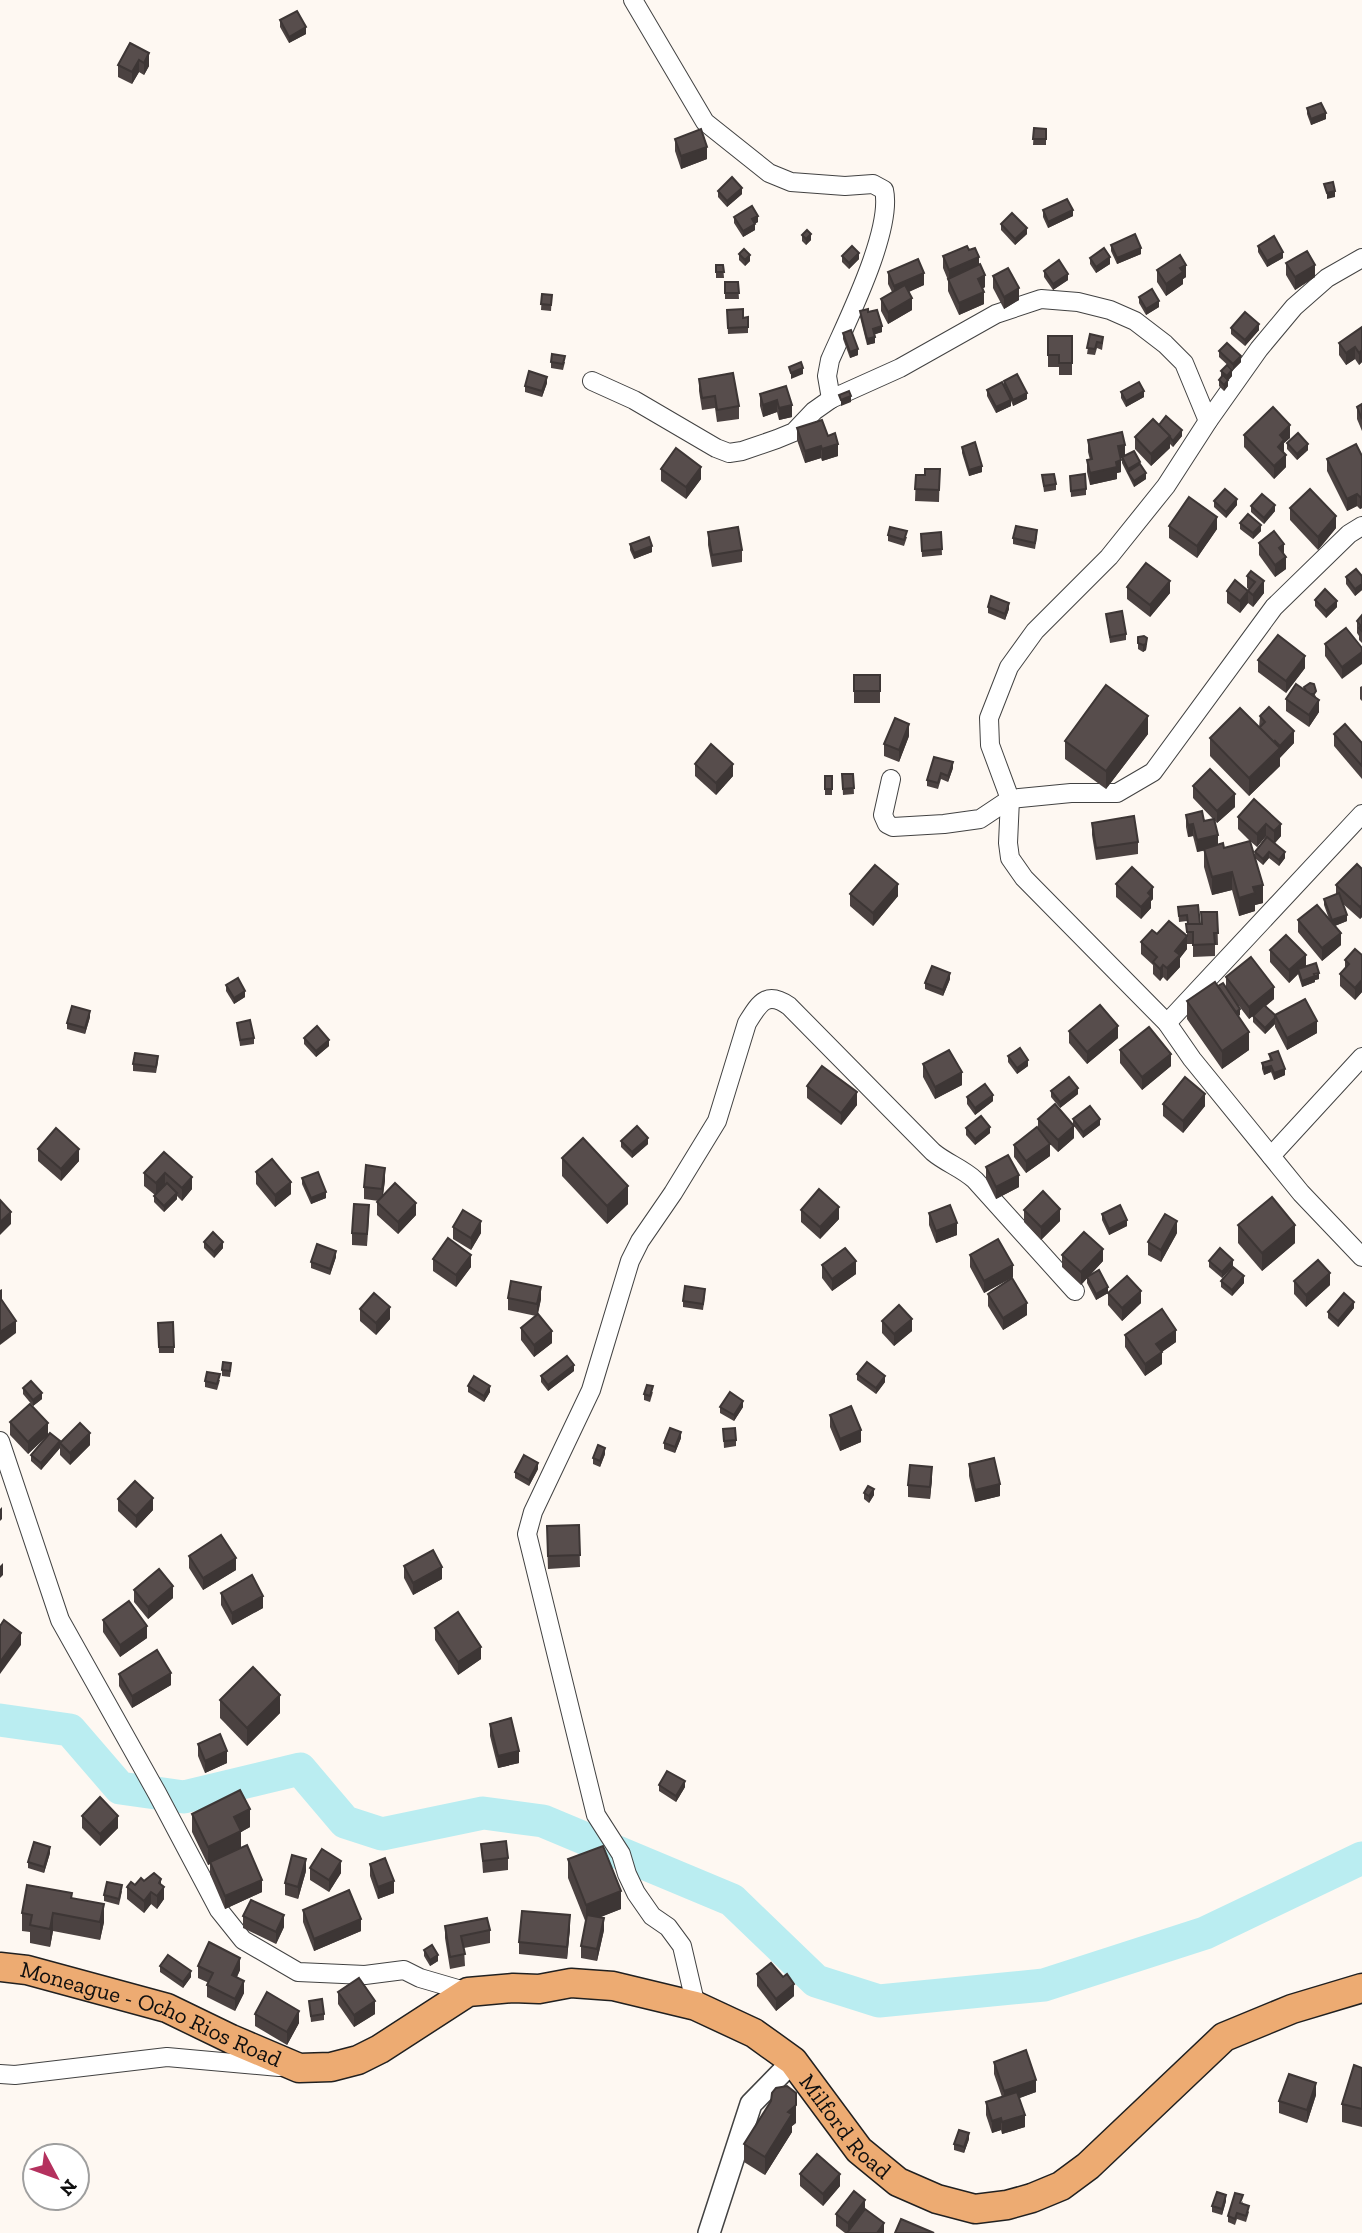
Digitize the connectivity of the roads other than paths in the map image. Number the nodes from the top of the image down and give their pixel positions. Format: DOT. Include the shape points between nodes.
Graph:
graph roads {
  1 [pos="633,0"];
  2 [pos="1362,258"];
  3 [pos="592,381"];
  4 [pos="831,398"];
  5 [pos="1208,421"];
  6 [pos="1362,527"];
  7 [pos="891,779"];
  8 [pos="1010,799"];
  9 [pos="1362,814"];
  10 [pos="1167,1023"];
  11 [pos="1362,1057"];
  12 [pos="1271,1156"];
  13 [pos="1362,1257"];
  14 [pos="1075,1291"];
  15 [pos="0,1441"];
  16 [pos="0,1967"];
  17 [pos="1362,1988"];
  18 [pos="468,1992"];
  19 [pos="696,2006"];
  20 [pos="793,2061"];
  21 [pos="299,2068"];
  22 [pos="0,2074"];
  23 [pos="709,2233"];
  1 -- 4 [label="street" via="705,122 769,173 791,182 873,184 884,190 883,227 830,360"];
  2 -- 5 [label="street" via="1327,278 1294,307"];
  3 -- 4 [label="street" via="729,453 794,432"];
  4 -- 5 [label="street" via="900,368 996,314 1041,299 1078,302 1135,321 1184,363"];
  5 -- 8 [label="street" via="1166,486 1109,557 1035,631 1009,667 989,718 990,745"];
  6 -- 8 [label="street" via="1349,534 1274,607 1153,772 1117,793"];
  7 -- 8 [label="street" via="883,815 893,827 980,819"];
  8 -- 10 [label="street" via="1010,858 1024,878"];
  9 -- 10 [label="street"];
  10 -- 12 [label="street"];
  11 -- 12 [label="street"];
  12 -- 13 [label="street"];
  14 -- 19 [label="street" via="967,1172 933,1152 789,1006 771,997 763,1001 747,1023 717,1121 630,1261 592,1390 527,1534 596,1815 621,1854 636,1893 682,1946"];
  15 -- 18 [label="street" via="60,1619 219,1910 243,1940 298,1972 365,1975 404,1970"];
  16 -- 21 [label="main road, Moneague - Ocho Rios Road" via="27,1970 167,2008"];
  17 -- 20 [label="main road, Milford Road" via="1292,2009 1224,2037 1088,2166 1062,2186 1007,2205 975,2209 898,2182 859,2150"];
  18 -- 19 [label="main road, Milford Road" via="571,1983 613,1986"];
  18 -- 21 [label="main road, Milford Road" via="358,2060"];
  19 -- 20 [label="main road, Milford Road" via="754,2033"];
  20 -- 23 [label="street" via="751,2104"];
  21 -- 22 [label="street" via="167,2057"];
}
